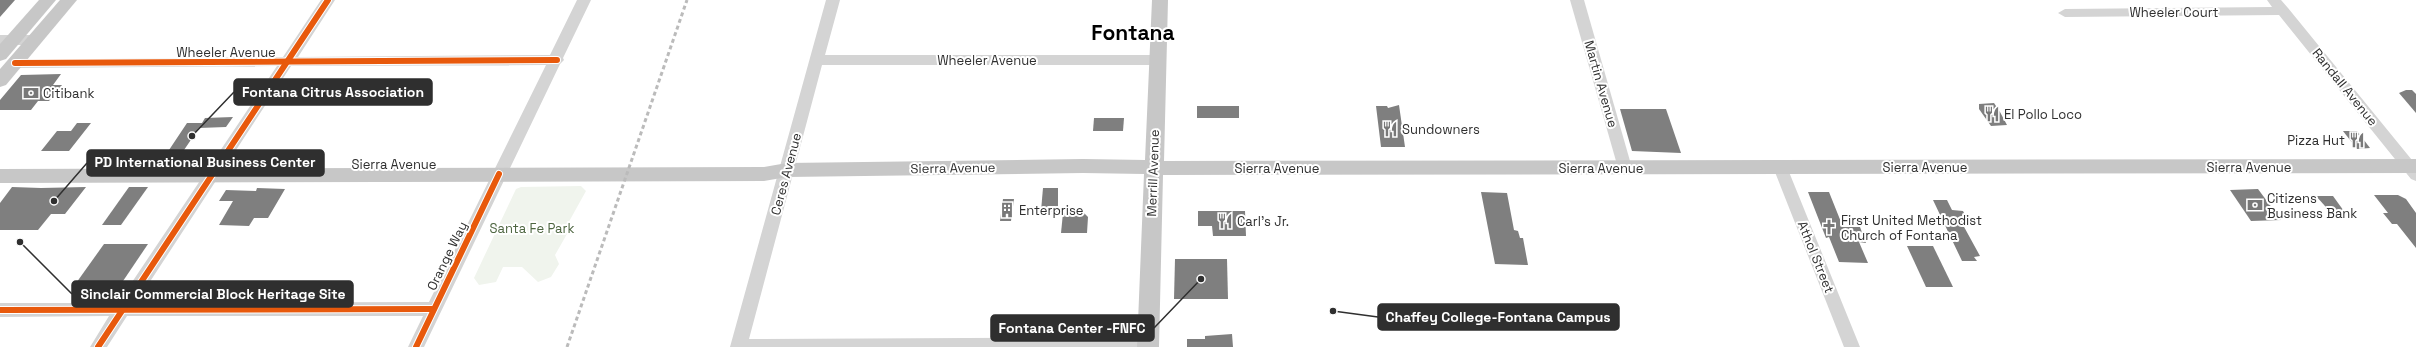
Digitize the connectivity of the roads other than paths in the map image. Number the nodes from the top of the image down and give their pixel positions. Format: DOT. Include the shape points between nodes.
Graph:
graph roads {
  1 [pos="48,0"];
  2 [pos="69,0"];
  3 [pos="328,0"];
  4 [pos="584,0"];
  5 [pos="833,0"];
  6 [pos="1160,0"];
  7 [pos="1577,0"];
  8 [pos="2278,6"];
  9 [pos="2065,13"];
  10 [pos="7,40"];
  11 [pos="35,40"];
  12 [pos="8,59"];
  13 [pos="557,60"];
  14 [pos="817,60"];
  15 [pos="1158,60"];
  16 [pos="287,63"];
  17 [pos="0,81"];
  18 [pos="0,165"];
  19 [pos="1780,167"];
  20 [pos="1153,168"];
  21 [pos="1625,168"];
  22 [pos="217,169"];
  23 [pos="502,169"];
  24 [pos="2414,169"];
  25 [pos="787,170"];
  26 [pos="0,176"];
  27 [pos="433,309"];
  28 [pos="0,310"];
  29 [pos="122,311"];
  30 [pos="1148,346"];
  31 [pos="98,347"];
  32 [pos="416,347"];
  33 [pos="738,347"];
  34 [pos="1852,347"];
  1 -- 10 [label="main road"];
  2 -- 11 [label="main road"];
  3 -- 16 [label="street"];
  4 -- 13 [label="street, Orange Way"];
  5 -- 14 [label="street, Ceres Avenue"];
  6 -- 15 [label="main road, Merrill Avenue"];
  7 -- 21 [label="street, Martin Avenue"];
  8 -- 9 [label="street, Wheeler Court"];
  8 -- 24 [label="street, Randall Avenue"];
  10 -- 11 [label="street"];
  10 -- 12 [label="main road"];
  11 -- 12 [label="main road"];
  12 -- 16 [label="street, Wheeler Avenue"];
  12 -- 17 [label="main road"];
  13 -- 16 [label="street, Wheeler Avenue"];
  13 -- 23 [label="street, Orange Way"];
  14 -- 15 [label="street, Wheeler Avenue"];
  14 -- 25 [label="street, Ceres Avenue"];
  15 -- 20 [label="main road, Merrill Avenue"];
  16 -- 22 [label="street"];
  18 -- 22 [label="main road, Sierra Avenue"];
  19 -- 21 [label="main road, Sierra Avenue"];
  19 -- 24 [label="main road, Sierra Avenue"];
  19 -- 34 [label="street, Athol Street"];
  20 -- 21 [label="main road, Sierra Avenue"];
  20 -- 25 [label="main road, Sierra Avenue" via="1064,166"];
  20 -- 30 [label="main road, Merrill Avenue"];
  22 -- 23 [label="main road, Sierra Avenue"];
  22 -- 26 [label="main road, Sierra Avenue"];
  22 -- 29 [label="street"];
  23 -- 25 [label="main road, Sierra Avenue" via="764,174"];
  23 -- 27 [label="street, Orange Way"];
  25 -- 33 [label="street, Ceres Avenue"];
  27 -- 29 [label="street"];
  27 -- 32 [label="street, Orange Way"];
  28 -- 29 [label="street"];
  29 -- 31 [label="street"];
  30 -- 33 [label="street"];
}
